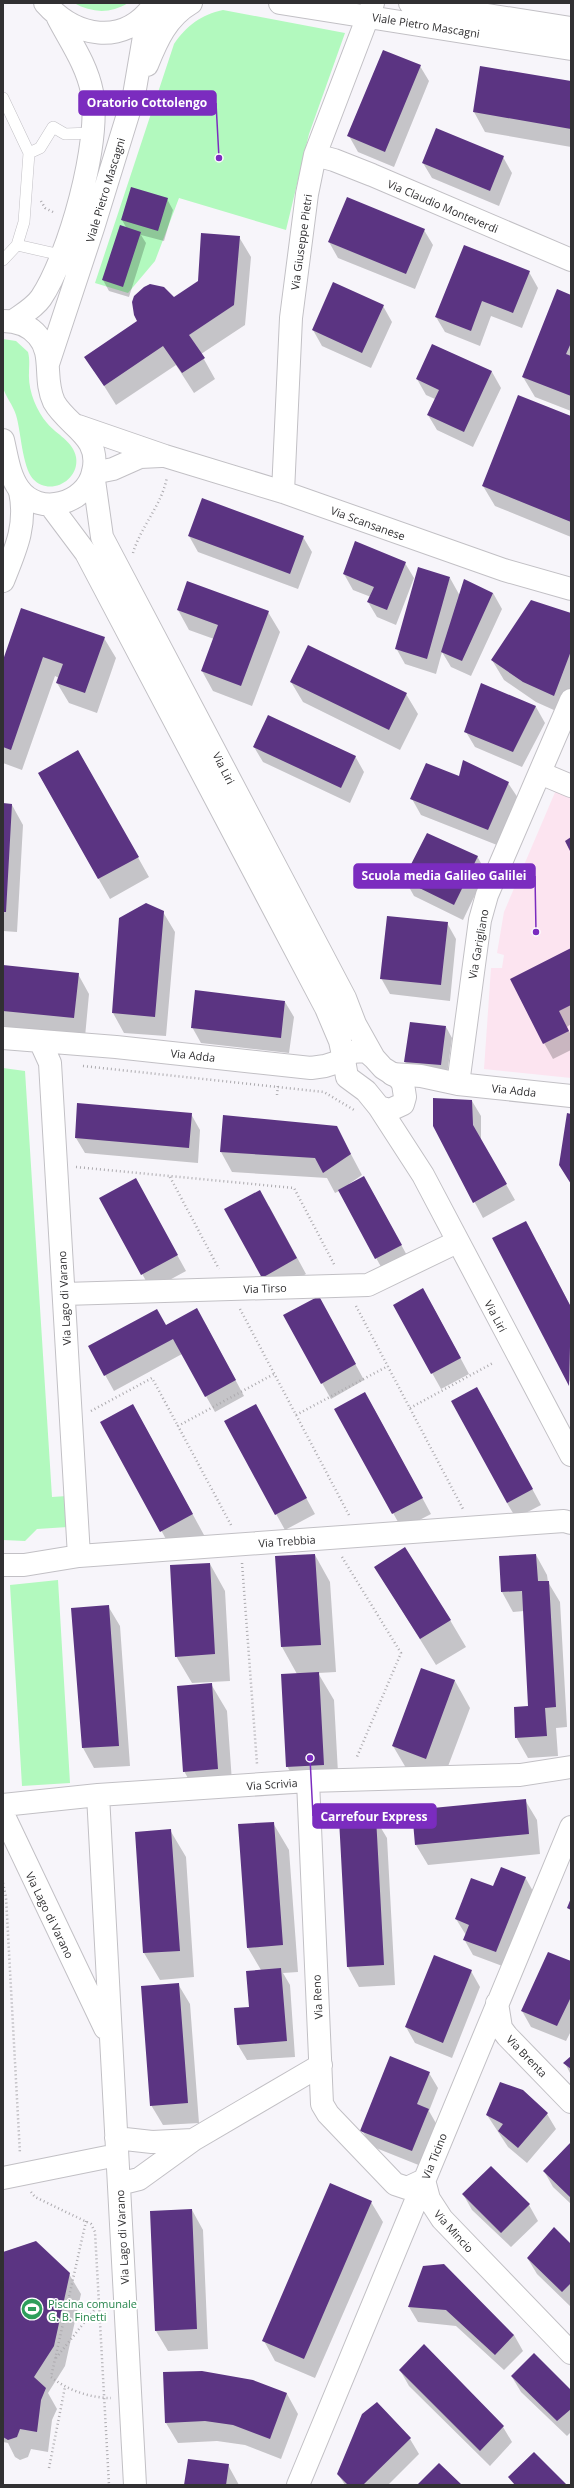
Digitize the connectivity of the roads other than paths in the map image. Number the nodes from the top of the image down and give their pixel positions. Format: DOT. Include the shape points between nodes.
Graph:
graph roads {
  1 [pos="180,3"];
  2 [pos="191,3"];
  3 [pos="280,3"];
  4 [pos="410,3"];
  5 [pos="151,8"];
  6 [pos="371,9"];
  7 [pos="51,10"];
  8 [pos="571,28"];
  9 [pos="571,49"];
  10 [pos="134,95"];
  11 [pos="3,98"];
  12 [pos="92,133"];
  13 [pos="29,153"];
  14 [pos="315,155"];
  15 [pos="17,245"];
  16 [pos="61,256"];
  17 [pos="3,260"];
  18 [pos="571,260"];
  19 [pos="8,321"];
  20 [pos="48,364"];
  21 [pos="78,426"];
  22 [pos="3,440"];
  23 [pos="168,457"];
  24 [pos="93,473"];
  25 [pos="20,490"];
  26 [pos="283,492"];
  27 [pos="50,506"];
  28 [pos="3,580"];
  29 [pos="571,589"];
  30 [pos="571,700"];
  31 [pos="540,773"];
  32 [pos="571,786"];
  33 [pos="3,1038"];
  34 [pos="40,1041"];
  35 [pos="374,1058"];
  36 [pos="344,1060"];
  37 [pos="392,1074"];
  38 [pos="458,1084"];
  39 [pos="571,1096"];
  40 [pos="403,1104"];
  41 [pos="379,1107"];
  42 [pos="423,1175"];
  43 [pos="457,1242"];
  44 [pos="64,1294"];
  45 [pos="571,1455"];
  46 [pos="571,1523"];
  47 [pos="79,1556"];
  48 [pos="3,1565"];
  49 [pos="569,1768"];
  50 [pos="308,1781"];
  51 [pos="98,1795"];
  52 [pos="3,1805"];
  53 [pos="3,1814"];
  54 [pos="571,1827"];
  55 [pos="497,2003"];
  56 [pos="110,2036"];
  57 [pos="321,2065"];
  58 [pos="571,2102"];
  59 [pos="193,2140"];
  60 [pos="117,2146"];
  61 [pos="3,2178"];
  62 [pos="424,2180"];
  63 [pos="119,2184"];
  64 [pos="571,2353"];
  65 [pos="135,2485"];
  66 [pos="298,2485"];
  1 -- 5 [label="street, Viale Pietro Mascagni"];
  2 -- 10 [label="street" via="179,11 164,28"];
  3 -- 6 [label="street, Viale Pietro Mascagni"];
  4 -- 8 [label="street, Viale Pietro Mascagni"];
  5 -- 7 [label="street, Viale Pietro Mascagni" via="132,25 113,32 74,28"];
  5 -- 10 [label="street, Viale Pietro Mascagni"];
  6 -- 9 [label="street, Viale Pietro Mascagni"];
  6 -- 14 [label="street, Via Giuseppe Pietri"];
  7 -- 12 [label="street, Viale Pietro Mascagni" via="88,76 94,113"];
  10 -- 20 [label="street, Viale Pietro Mascagni"];
  11 -- 13 [label="lane"];
  12 -- 13 [label="lane" via="65,134 53,127 40,148"];
  12 -- 16 [label="street, Viale Pietro Mascagni" via="86,179"];
  13 -- 15 [label="lane" via="24,222"];
  14 -- 18 [label="street, Via Claudio Monteverdi" via="372,175"];
  14 -- 26 [label="street, Via Giuseppe Pietri" via="307,194 291,318"];
  15 -- 16 [label="lane"];
  15 -- 17 [label="lane"];
  16 -- 19 [label="street, Viale Pietro Mascagni" via="40,298"];
  19 -- 20 [label="street, Via Scansanese" via="27,327 38,336 47,354"];
  20 -- 21 [label="street, Via Scansanese" via="46,373 51,394 62,412"];
  21 -- 23 [label="street, Via Scansanese"];
  21 -- 24 [label="street, Via Scansanese" via="91,447"];
  22 -- 25 [label="street" via="12,474"];
  23 -- 24 [label="street, Via Scansanese" via="140,457 113,469"];
  23 -- 26 [label="street, Via Scansanese"];
  24 -- 27 [label="street" via="88,484 76,496 63,504"];
  24 -- 35 [label="street, Via Liri" via="102,537 345,998 355,1024"];
  25 -- 27 [label="street" via="32,500"];
  25 -- 28 [label="street" via="24,510 22,524 18,543"];
  26 -- 29 [label="street, Via Scansanese" via="504,570"];
  27 -- 36 [label="street, Via Liri" via="80,543 326,1008 340,1041"];
  30 -- 31 [label="street, Via Garigliano"];
  31 -- 32 [label="street"];
  31 -- 38 [label="street, Via Garigliano" via="487,895 480,920"];
  33 -- 34 [label="street, Via Adda"];
  34 -- 36 [label="street, Via Adda" via="311,1068"];
  34 -- 44 [label="street, Via Lago di Varano" via="50,1063"];
  35 -- 36 [label="street, Via Liri" via="366,1051 356,1050"];
  35 -- 37 [label="street, Via Liri"];
  36 -- 41 [label="street, Via Liri" via="347,1077 366,1091"];
  37 -- 38 [label="street, Via Adda" via="421,1076"];
  37 -- 40 [label="street, Via Liri" via="403,1084"];
  38 -- 39 [label="street, Via Adda"];
  38 -- 40 [label="street, Via Adda" via="418,1089"];
  40 -- 41 [label="street" via="390,1110"];
  40 -- 42 [label="street, Via Liri"];
  41 -- 42 [label="street, Via Liri"];
  42 -- 43 [label="street, Via Liri"];
  43 -- 44 [label="street, Via Tirso" via="368,1285"];
  43 -- 45 [label="street, Via Liri"];
  44 -- 47 [label="street, Via Lago di Varano"];
  46 -- 47 [label="street, Via Trebbia"];
  47 -- 48 [label="street, Via Trebbia" via="24,1565"];
  49 -- 50 [label="street, Via Scrivia" via="520,1775"];
  50 -- 51 [label="street, Via Scrivia"];
  50 -- 57 [label="street, Via Reno"];
  51 -- 52 [label="street, Via Scrivia"];
  51 -- 56 [label="street, Via Lago di Varano"];
  53 -- 56 [label="street, Via Lago di Varano"];
  54 -- 55 [label="street, Via Ticino"];
  55 -- 58 [label="street, Via Brenta" via="501,2028"];
  55 -- 62 [label="street, Via Ticino"];
  56 -- 60 [label="street, Via Lago di Varano"];
  57 -- 59 [label="street"];
  57 -- 62 [label="street" via="322,2104 328,2114 396,2184 407,2188"];
  59 -- 60 [label="street"];
  59 -- 63 [label="street" via="139,2178"];
  60 -- 61 [label="street"];
  60 -- 63 [label="street, Via Lago di Varano"];
  62 -- 64 [label="street, Via Mincio" via="429,2199 442,2219"];
  62 -- 66 [label="street, Via Ticino"];
  63 -- 65 [label="street, Via Lago di Varano"];
}
